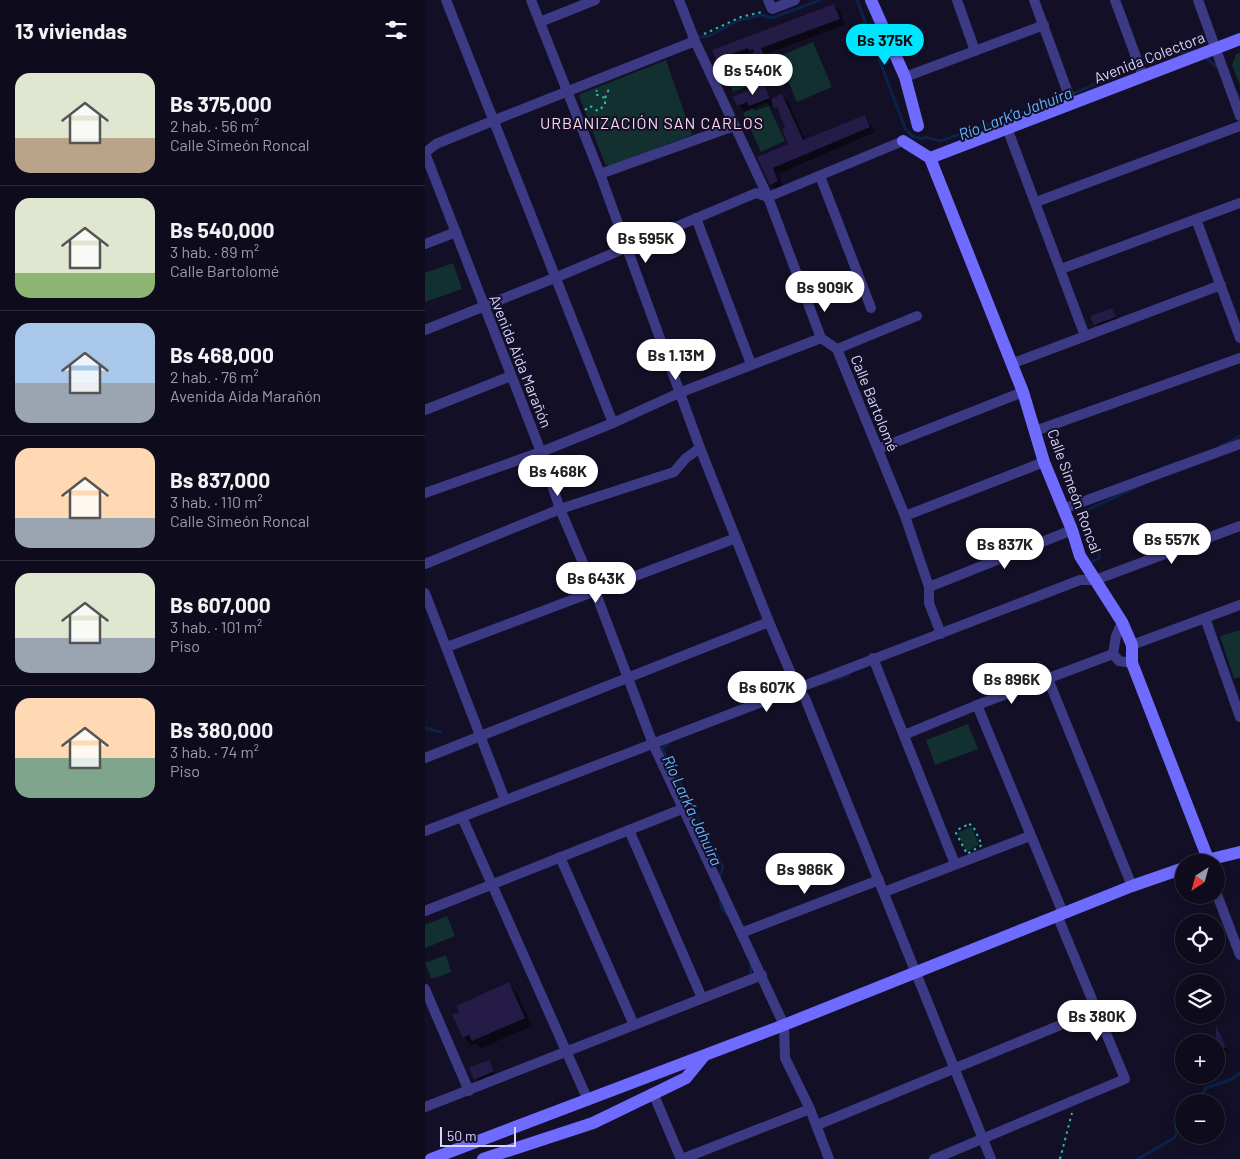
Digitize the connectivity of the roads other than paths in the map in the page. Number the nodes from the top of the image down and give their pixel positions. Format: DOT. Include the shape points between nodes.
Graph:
graph roads {
  1 [pos="446,0"];
  2 [pos="531,0"];
  3 [pos="595,0"];
  4 [pos="679,0"];
  5 [pos="795,0"];
  6 [pos="871,0"];
  7 [pos="957,0"];
  8 [pos="1034,0"];
  9 [pos="1115,0"];
  10 [pos="1198,0"];
  11 [pos="770,5"];
  12 [pos="539,22"];
  13 [pos="1043,25"];
  14 [pos="693,37"];
  15 [pos="1240,39"];
  16 [pos="1215,49"];
  17 [pos="975,51"];
  18 [pos="1143,76"];
  19 [pos="905,78"];
  20 [pos="567,92"];
  21 [pos="1072,104"];
  22 [pos="1240,116"];
  23 [pos="495,120"];
  24 [pos="734,126"];
  25 [pos="918,126"];
  26 [pos="1240,126"];
  27 [pos="1007,128"];
  28 [pos="903,141"];
  29 [pos="425,153"];
  30 [pos="930,158"];
  31 [pos="599,174"];
  32 [pos="820,176"];
  33 [pos="768,197"];
  34 [pos="1036,202"];
  35 [pos="1240,202"];
  36 [pos="696,218"];
  37 [pos="1196,220"];
  38 [pos="455,232"];
  39 [pos="425,244"];
  40 [pos="627,248"];
  41 [pos="1061,269"];
  42 [pos="557,278"];
  43 [pos="1221,285"];
  44 [pos="483,306"];
  45 [pos="871,308"];
  46 [pos="917,316"];
  47 [pos="425,330"];
  48 [pos="1085,336"];
  49 [pos="821,338"];
  50 [pos="1240,338"];
  51 [pos="837,349"];
  52 [pos="1240,358"];
  53 [pos="751,364"];
  54 [pos="1011,364"];
  55 [pos="511,376"];
  56 [pos="1023,392"];
  57 [pos="679,393"];
  58 [pos="425,410"];
  59 [pos="613,423"];
  60 [pos="1035,431"];
  61 [pos="1240,444"];
  62 [pos="700,448"];
  63 [pos="878,449"];
  64 [pos="541,452"];
  65 [pos="1044,462"];
  66 [pos="425,492"];
  67 [pos="560,509"];
  68 [pos="1063,509"];
  69 [pos="905,516"];
  70 [pos="1240,526"];
  71 [pos="1072,530"];
  72 [pos="736,538"];
  73 [pos="425,564"];
  74 [pos="1095,580"];
  75 [pos="929,587"];
  76 [pos="595,591"];
  77 [pos="425,593"];
  78 [pos="1240,605"];
  79 [pos="1205,618"];
  80 [pos="769,622"];
  81 [pos="1122,622"];
  82 [pos="941,634"];
  83 [pos="1132,646"];
  84 [pos="447,647"];
  85 [pos="1113,654"];
  86 [pos="873,658"];
  87 [pos="1132,663"];
  88 [pos="628,677"];
  89 [pos="1048,679"];
  90 [pos="1240,682"];
  91 [pos="1229,686"];
  92 [pos="797,688"];
  93 [pos="977,705"];
  94 [pos="1240,717"];
  95 [pos="481,735"];
  96 [pos="904,735"];
  97 [pos="653,744"];
  98 [pos="425,758"];
  99 [pos="505,800"];
  100 [pos="682,809"];
  101 [pos="462,817"];
  102 [pos="629,830"];
  103 [pos="425,831"];
  104 [pos="1030,836"];
  105 [pos="1240,852"];
  106 [pos="1202,854"];
  107 [pos="1225,856"];
  108 [pos="560,857"];
  109 [pos="955,864"];
  110 [pos="1175,871"];
  111 [pos="879,880"];
  112 [pos="492,884"];
  113 [pos="1132,886"];
  114 [pos="884,892"];
  115 [pos="1220,904"];
  116 [pos="425,911"];
  117 [pos="1060,914"];
  118 [pos="741,933"];
  119 [pos="1240,956"];
  120 [pos="916,972"];
  121 [pos="762,975"];
  122 [pos="425,990"];
  123 [pos="702,998"];
  124 [pos="1097,1010"];
  125 [pos="634,1025"];
  126 [pos="784,1025"];
  127 [pos="565,1052"];
  128 [pos="706,1054"];
  129 [pos="954,1068"];
  130 [pos="469,1091"];
  131 [pos="653,1093"];
  132 [pos="587,1098"];
  133 [pos="425,1108"];
  134 [pos="810,1109"];
  135 [pos="817,1125"];
  136 [pos="983,1139"];
  137 [pos="487,1158"];
  138 [pos="431,1159"];
  139 [pos="681,1159"];
  140 [pos="829,1159"];
  141 [pos="934,1159"];
  142 [pos="991,1159"];
  1 -- 23 [label="street"];
  2 -- 12 [label="street"];
  3 -- 12 [label="street"];
  4 -- 14 [label="street"];
  5 -- 11 [label="street"];
  6 -- 19 [label="street"];
  7 -- 17 [label="street"];
  8 -- 13 [label="street"];
  9 -- 18 [label="street"];
  10 -- 16 [label="street"];
  12 -- 20 [label="street"];
  13 -- 17 [label="street"];
  13 -- 21 [label="street"];
  14 -- 20 [label="street"];
  14 -- 24 [label="street"];
  15 -- 16 [label="street, Avenida Colectora"];
  16 -- 18 [label="street, Avenida Colectora"];
  16 -- 22 [label="street"];
  17 -- 19 [label="street"];
  18 -- 21 [label="street, Avenida Colectora"];
  19 -- 25 [label="street"];
  20 -- 23 [label="street"];
  20 -- 31 [label="street"];
  21 -- 27 [label="street, Avenida Colectora"];
  23 -- 29 [label="street" via="436,144"];
  23 -- 42 [label="street"];
  24 -- 31 [label="street"];
  24 -- 33 [label="street"];
  26 -- 34 [label="street"];
  27 -- 30 [label="street, Avenida Colectora"];
  27 -- 34 [label="street"];
  28 -- 30 [label="street"];
  28 -- 32 [label="street"];
  29 -- 38 [label="street, Avenida Aida Marañón"];
  30 -- 54 [label="street, Calle Simeón Roncal"];
  31 -- 40 [label="street"];
  32 -- 33 [label="street"];
  32 -- 45 [label="street"];
  33 -- 36 [label="street" via="756,193"];
  33 -- 49 [label="street"];
  34 -- 41 [label="street"];
  35 -- 37 [label="street"];
  36 -- 40 [label="street"];
  36 -- 53 [label="street"];
  37 -- 41 [label="street"];
  37 -- 43 [label="street"];
  38 -- 39 [label="street"];
  38 -- 44 [label="street, Avenida Aida Marañón"];
  40 -- 42 [label="street"];
  40 -- 57 [label="street"];
  41 -- 48 [label="street"];
  42 -- 44 [label="street"];
  42 -- 59 [label="street"];
  43 -- 48 [label="street"];
  43 -- 50 [label="street"];
  44 -- 47 [label="street"];
  44 -- 55 [label="street, Avenida Aida Marañón"];
  46 -- 51 [label="street"];
  48 -- 54 [label="street"];
  49 -- 51 [label="street, Calle Bartolomé"];
  49 -- 53 [label="street"];
  51 -- 63 [label="street, Calle Bartolomé"];
  52 -- 60 [label="street"];
  53 -- 57 [label="street"];
  54 -- 56 [label="street, Calle Simeón Roncal"];
  55 -- 58 [label="street"];
  55 -- 64 [label="street, Avenida Aida Marañón"];
  56 -- 60 [label="street, Calle Simeón Roncal"];
  56 -- 63 [label="street"];
  57 -- 59 [label="street"];
  57 -- 62 [label="street"];
  59 -- 64 [label="street"];
  60 -- 65 [label="street, Calle Simeón Roncal"];
  61 -- 68 [label="street"];
  62 -- 67 [label="street" via="674,472"];
  62 -- 72 [label="street"];
  63 -- 69 [label="street, Calle Bartolomé"];
  64 -- 66 [label="street"];
  64 -- 67 [label="street, Avenida Aida Marañón"];
  65 -- 68 [label="street, Calle Simeón Roncal"];
  65 -- 69 [label="street"];
  67 -- 73 [label="street"];
  67 -- 76 [label="street, Avenida Aida Marañón"];
  68 -- 71 [label="street, Calle Simeón Roncal"];
  69 -- 75 [label="street, Calle Bartolomé"];
  70 -- 74 [label="street"];
  71 -- 74 [label="street, Calle Simeón Roncal" via="1084,566"];
  71 -- 75 [label="street"];
  72 -- 76 [label="street"];
  72 -- 80 [label="street"];
  74 -- 81 [label="street, Calle Simeón Roncal"];
  74 -- 82 [label="street" via="1080,580"];
  75 -- 82 [label="street, Calle Bartolomé" via="929,603"];
  76 -- 84 [label="street"];
  76 -- 88 [label="street, Avenida Aida Marañón"];
  77 -- 84 [label="street"];
  78 -- 79 [label="street"];
  79 -- 83 [label="street"];
  79 -- 91 [label="street"];
  80 -- 88 [label="street"];
  80 -- 92 [label="street"];
  81 -- 83 [label="street, Calle Simeón Roncal"];
  81 -- 85 [label="street"];
  82 -- 86 [label="street"];
  83 -- 87 [label="street, Calle Simeón Roncal"];
  84 -- 95 [label="street"];
  85 -- 87 [label="street" via="1119,660"];
  85 -- 89 [label="street"];
  86 -- 92 [label="street"];
  86 -- 96 [label="street"];
  87 -- 106 [label="street, Calle Simeón Roncal"];
  88 -- 95 [label="street"];
  88 -- 97 [label="street, Avenida Aida Marañón"];
  89 -- 93 [label="street"];
  89 -- 113 [label="street"];
  90 -- 91 [label="street"];
  91 -- 94 [label="street"];
  92 -- 97 [label="street"];
  92 -- 111 [label="street" via="805,698"];
  93 -- 96 [label="street"];
  93 -- 104 [label="street"];
  95 -- 98 [label="street"];
  95 -- 99 [label="street"];
  96 -- 109 [label="street"];
  97 -- 99 [label="street"];
  97 -- 100 [label="street, Avenida Aida Marañón"];
  99 -- 101 [label="street"];
  100 -- 102 [label="street"];
  100 -- 118 [label="street, Avenida Aida Marañón"];
  101 -- 103 [label="street"];
  101 -- 112 [label="street"];
  102 -- 108 [label="street"];
  102 -- 123 [label="street"];
  104 -- 109 [label="street"];
  104 -- 117 [label="street"];
  105 -- 107 [label="street"];
  108 -- 112 [label="street"];
  108 -- 125 [label="street"];
  109 -- 114 [label="street"];
  110 -- 113 [label="street"];
  111 -- 114 [label="street"];
  111 -- 118 [label="street"];
  112 -- 116 [label="street"];
  112 -- 127 [label="street"];
  113 -- 117 [label="street"];
  114 -- 120 [label="street"];
  115 -- 119 [label="street"];
  117 -- 120 [label="street"];
  117 -- 124 [label="street"];
  118 -- 121 [label="street, Avenida Aida Marañón"];
  120 -- 126 [label="street"];
  120 -- 129 [label="street"];
  121 -- 123 [label="street"];
  121 -- 126 [label="street, Avenida Aida Marañón"];
  122 -- 130 [label="street"];
  123 -- 125 [label="street"];
  124 -- 129 [label="street"];
  124 -- 136 [label="street" via="1125,1079"];
  125 -- 127 [label="street"];
  126 -- 128 [label="street"];
  126 -- 134 [label="street, Avenida Aida Marañón" via="785,1058"];
  127 -- 130 [label="street"];
  127 -- 132 [label="street"];
  128 -- 131 [label="street" via="685,1078"];
  128 -- 132 [label="street"];
  129 -- 135 [label="street"];
  129 -- 136 [label="street"];
  130 -- 133 [label="street"];
  131 -- 137 [label="street" via="593,1123"];
  131 -- 139 [label="street"];
  132 -- 138 [label="street"];
  134 -- 135 [label="street, Avenida Aida Marañón"];
  134 -- 139 [label="street"];
  135 -- 140 [label="street, Avenida Aida Marañón"];
  136 -- 141 [label="street"];
  136 -- 142 [label="street"];
}
